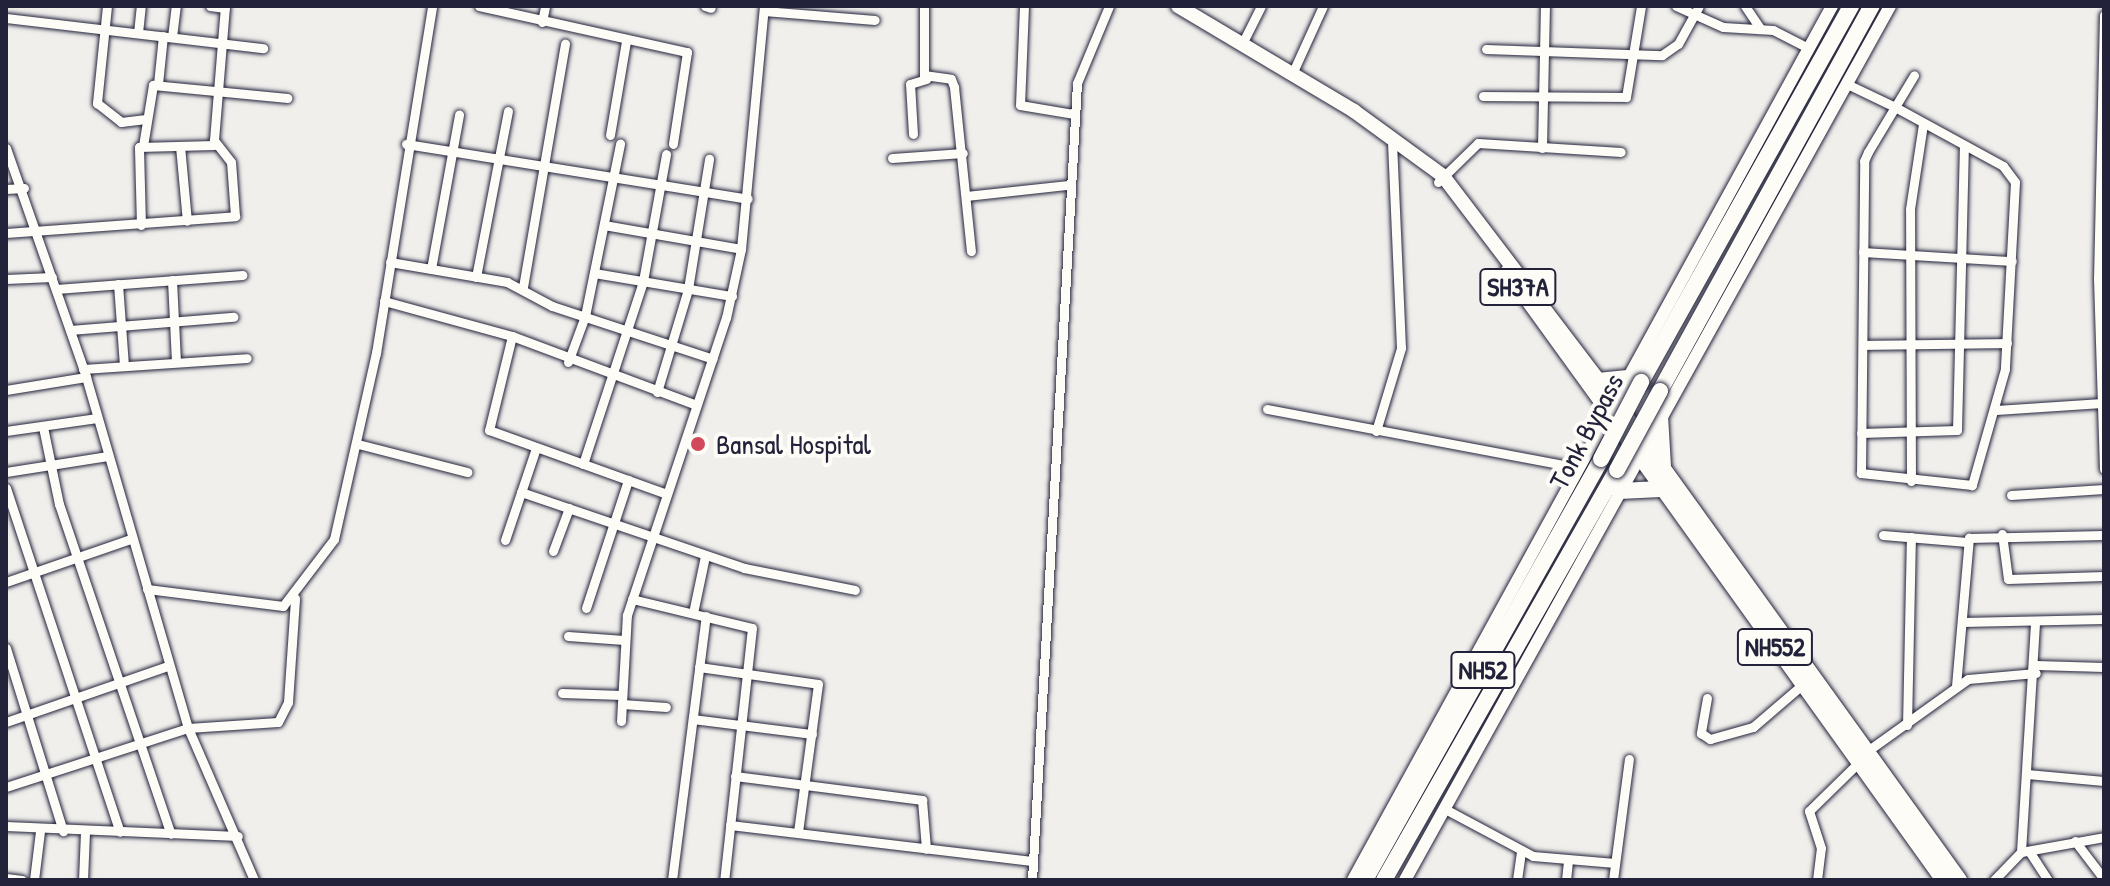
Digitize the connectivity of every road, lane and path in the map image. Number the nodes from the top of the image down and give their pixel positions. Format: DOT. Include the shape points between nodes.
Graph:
graph roads {
  1 [pos="107,6"];
  2 [pos="141,6"];
  3 [pos="176,6"];
  4 [pos="210,6"];
  5 [pos="432,6"];
  6 [pos="479,6"];
  7 [pos="545,6"];
  8 [pos="924,6"];
  9 [pos="1024,6"];
  10 [pos="1109,6"];
  11 [pos="1179,6"];
  12 [pos="1261,6"];
  13 [pos="1323,6"];
  14 [pos="1545,6"];
  15 [pos="1629,6"];
  16 [pos="1676,6"];
  17 [pos="1699,6"];
  18 [pos="1745,6"];
  19 [pos="1832,6"];
  20 [pos="1851,6"];
  21 [pos="1872,6"];
  22 [pos="1890,6"];
  23 [pos="2103,6"];
  24 [pos="225,7"];
  25 [pos="1640,7"];
  26 [pos="764,9"];
  27 [pos="2104,14"];
  28 [pos="1694,16"];
  29 [pos="6,18"];
  30 [pos="875,20"];
  31 [pos="542,22"];
  32 [pos="1760,28"];
  33 [pos="104,29"];
  34 [pos="138,33"];
  35 [pos="167,36"];
  36 [pos="626,41"];
  37 [pos="222,42"];
  38 [pos="565,44"];
  39 [pos="1242,44"];
  40 [pos="263,48"];
  41 [pos="1808,48"];
  42 [pos="1486,49"];
  43 [pos="1545,50"];
  44 [pos="1630,52"];
  45 [pos="2104,58"];
  46 [pos="1292,74"];
  47 [pos="1914,75"];
  48 [pos="926,79"];
  49 [pos="158,84"];
  50 [pos="1847,84"];
  51 [pos="217,93"];
  52 [pos="1483,96"];
  53 [pos="1544,97"];
  54 [pos="287,98"];
  55 [pos="1895,107"];
  56 [pos="508,111"];
  57 [pos="1074,114"];
  58 [pos="459,115"];
  59 [pos="146,119"];
  60 [pos="1923,124"];
  61 [pos="913,134"];
  62 [pos="610,135"];
  63 [pos="1392,138"];
  64 [pos="406,144"];
  65 [pos="620,144"];
  66 [pos="673,144"];
  67 [pos="214,145"];
  68 [pos="143,146"];
  69 [pos="180,146"];
  70 [pos="1964,146"];
  71 [pos="6,148"];
  72 [pos="1542,148"];
  73 [pos="1621,152"];
  74 [pos="452,153"];
  75 [pos="963,153"];
  76 [pos="666,154"];
  77 [pos="892,158"];
  78 [pos="709,159"];
  79 [pos="498,161"];
  80 [pos="545,169"];
  81 [pos="614,179"];
  82 [pos="1440,179"];
  83 [pos="1068,185"];
  84 [pos="24,188"];
  85 [pos="661,188"];
  86 [pos="6,189"];
  87 [pos="706,194"];
  88 [pos="966,196"];
  89 [pos="748,199"];
  90 [pos="187,221"];
  91 [pos="141,225"];
  92 [pos="604,225"];
  93 [pos="40,232"];
  94 [pos="6,233"];
  95 [pos="653,234"];
  96 [pos="697,242"];
  97 [pos="741,249"];
  98 [pos="971,251"];
  99 [pos="1863,252"];
  100 [pos="1909,253"];
  101 [pos="1961,256"];
  102 [pos="2012,261"];
  103 [pos="390,262"];
  104 [pos="431,269"];
  105 [pos="594,273"];
  106 [pos="242,275"];
  107 [pos="52,277"];
  108 [pos="476,277"];
  109 [pos="6,279"];
  110 [pos="172,280"];
  111 [pos="643,281"];
  112 [pos="118,284"];
  113 [pos="523,287"];
  114 [pos="56,289"];
  115 [pos="688,289"];
  116 [pos="732,296"];
  117 [pos="384,301"];
  118 [pos="585,316"];
  119 [pos="233,317"];
  120 [pos="174,321"];
  121 [pos="121,326"];
  122 [pos="70,330"];
  123 [pos="629,331"];
  124 [pos="512,336"];
  125 [pos="1961,343"];
  126 [pos="2007,343"];
  127 [pos="1909,344"];
  128 [pos="1863,345"];
  129 [pos="674,347"];
  130 [pos="247,358"];
  131 [pos="713,359"];
  132 [pos="176,362"];
  133 [pos="568,362"];
  134 [pos="124,366"];
  135 [pos="85,373"];
  136 [pos="613,378"];
  137 [pos="2103,378"];
  138 [pos="1634,380"];
  139 [pos="1598,381"];
  140 [pos="6,390"];
  141 [pos="657,392"];
  142 [pos="2102,403"];
  143 [pos="697,405"];
  144 [pos="1612,408"];
  145 [pos="1267,409"];
  146 [pos="1996,410"];
  147 [pos="1660,416"];
  148 [pos="97,418"];
  149 [pos="43,427"];
  150 [pos="2104,429"];
  151 [pos="6,431"];
  152 [pos="1376,431"];
  153 [pos="1910,432"];
  154 [pos="1861,433"];
  155 [pos="358,444"];
  156 [pos="536,448"];
  157 [pos="1642,450"];
  158 [pos="108,456"];
  159 [pos="583,464"];
  160 [pos="50,465"];
  161 [pos="1578,468"];
  162 [pos="2104,469"];
  163 [pos="1664,470"];
  164 [pos="6,472"];
  165 [pos="467,472"];
  166 [pos="628,480"];
  167 [pos="1911,481"];
  168 [pos="6,488"];
  169 [pos="1661,489"];
  170 [pos="2104,489"];
  171 [pos="1619,491"];
  172 [pos="521,492"];
  173 [pos="667,494"];
  174 [pos="2011,495"];
  175 [pos="569,508"];
  176 [pos="615,524"];
  177 [pos="2002,534"];
  178 [pos="1883,535"];
  179 [pos="2104,535"];
  180 [pos="653,537"];
  181 [pos="1911,537"];
  182 [pos="130,539"];
  183 [pos="505,540"];
  184 [pos="1967,542"];
  185 [pos="553,551"];
  186 [pos="705,556"];
  187 [pos="79,557"];
  188 [pos="33,573"];
  189 [pos="2104,576"];
  190 [pos="6,582"];
  191 [pos="147,589"];
  192 [pos="855,590"];
  193 [pos="295,598"];
  194 [pos="632,599"];
  195 [pos="586,608"];
  196 [pos="693,613"];
  197 [pos="706,616"];
  198 [pos="2104,619"];
  199 [pos="2035,621"];
  200 [pos="1962,622"];
  201 [pos="568,636"];
  202 [pos="624,640"];
  203 [pos="6,648"];
  204 [pos="168,666"];
  205 [pos="699,667"];
  206 [pos="2104,667"];
  207 [pos="2036,669"];
  208 [pos="750,674"];
  209 [pos="123,681"];
  210 [pos="1802,685"];
  211 [pos="1956,686"];
  212 [pos="562,693"];
  213 [pos="75,698"];
  214 [pos="1707,698"];
  215 [pos="622,700"];
  216 [pos="666,707"];
  217 [pos="25,715"];
  218 [pos="693,719"];
  219 [pos="621,721"];
  220 [pos="6,722"];
  221 [pos="744,725"];
  222 [pos="1907,725"];
  223 [pos="188,728"];
  224 [pos="812,734"];
  225 [pos="142,743"];
  226 [pos="95,758"];
  227 [pos="1862,758"];
  228 [pos="1629,759"];
  229 [pos="2027,774"];
  230 [pos="44,775"];
  231 [pos="735,776"];
  232 [pos="2104,781"];
  233 [pos="803,785"];
  234 [pos="6,787"];
  235 [pos="1445,809"];
  236 [pos="6,825"];
  237 [pos="730,825"];
  238 [pos="40,831"];
  239 [pos="63,831"];
  240 [pos="85,832"];
  241 [pos="120,832"];
  242 [pos="798,832"];
  243 [pos="171,834"];
  244 [pos="238,836"];
  245 [pos="2104,837"];
  246 [pos="2075,841"];
  247 [pos="926,849"];
  248 [pos="1521,851"];
  249 [pos="2025,851"];
  250 [pos="1568,860"];
  251 [pos="1032,861"];
  252 [pos="1615,863"];
  253 [pos="6,878"];
  254 [pos="2104,879"];
  255 [pos="22,880"];
  256 [pos="34,880"];
  257 [pos="83,880"];
  258 [pos="254,880"];
  259 [pos="672,880"];
  260 [pos="724,880"];
  261 [pos="1032,880"];
  262 [pos="1353,880"];
  263 [pos="1365,880"];
  264 [pos="1384,880"];
  265 [pos="1405,880"];
  266 [pos="1517,880"];
  267 [pos="1566,880"];
  268 [pos="1613,880"];
  269 [pos="1817,880"];
  270 [pos="1944,880"];
  271 [pos="1959,880"];
  272 [pos="1994,880"];
  273 [pos="2048,880"];
  1 -- 33 [label="street"];
  2 -- 34 [label="street"];
  3 -- 35 [label="street"];
  4 -- 24 [label="street"];
  5 -- 64 [label="street"];
  6 -- 31 [label="street"];
  7 -- 31 [label="street"];
  8 -- 48 [label="street"];
  9 -- 57 [label="street" via="1020,105"];
  10 -- 57 [label="street" via="1077,83"];
  11 -- 39 [label="main road, SH37A"];
  12 -- 39 [label="street"];
  13 -- 46 [label="street"];
  14 -- 43 [label="street"];
  15 -- 25 [label="street"];
  16 -- 28 [label="street"];
  17 -- 28 [label="street"];
  18 -- 32 [label="street"];
  19 -- 41 [label="street"];
  20 -- 138 [label="highway, Tonk Bypass / NH52"];
  21 -- 264 [label="highway, NH52, bridge"];
  22 -- 50 [label="street"];
  23 -- 27 [label="street"];
  24 -- 37 [label="street"];
  25 -- 44 [label="street"];
  26 -- 30 [label="street"];
  26 -- 89 [label="street"];
  27 -- 45 [label="street"];
  28 -- 32 [label="street"];
  28 -- 44 [label="street" via="1673,50"];
  29 -- 33 [label="street"];
  31 -- 36 [label="street"];
  32 -- 41 [label="street"];
  33 -- 34 [label="street"];
  33 -- 59 [label="street" via="97,103 121,122"];
  34 -- 35 [label="street"];
  35 -- 37 [label="street"];
  35 -- 49 [label="street"];
  36 -- 62 [label="street"];
  36 -- 66 [label="street" via="687,52"];
  37 -- 40 [label="street"];
  37 -- 51 [label="street"];
  38 -- 80 [label="street"];
  39 -- 46 [label="main road, SH37A"];
  41 -- 138 [label="street"];
  42 -- 43 [label="street"];
  43 -- 44 [label="street"];
  43 -- 53 [label="street"];
  44 -- 53 [label="street" via="1626,97"];
  45 -- 137 [label="street"];
  46 -- 63 [label="main road, SH37A"];
  47 -- 55 [label="street"];
  48 -- 61 [label="street" via="910,84"];
  48 -- 75 [label="street" via="953,82"];
  49 -- 51 [label="street"];
  49 -- 59 [label="street" via="150,87"];
  50 -- 55 [label="street"];
  50 -- 147 [label="street"];
  51 -- 54 [label="street"];
  51 -- 67 [label="street"];
  52 -- 53 [label="street"];
  53 -- 72 [label="street"];
  55 -- 60 [label="street"];
  55 -- 99 [label="street" via="1864,161"];
  56 -- 79 [label="street"];
  57 -- 83 [label="street"];
  58 -- 74 [label="street"];
  59 -- 68 [label="street"];
  60 -- 70 [label="street"];
  60 -- 100 [label="street"];
  63 -- 82 [label="main road, SH37A"];
  63 -- 152 [label="street" via="1401,348"];
  64 -- 74 [label="street"];
  64 -- 103 [label="street"];
  65 -- 81 [label="street"];
  67 -- 69 [label="street"];
  67 -- 90 [label="street" via="230,157 235,216"];
  68 -- 69 [label="street"];
  68 -- 91 [label="street" via="136,154"];
  69 -- 90 [label="street"];
  70 -- 101 [label="street"];
  70 -- 102 [label="street" via="2003,166 2015,182"];
  71 -- 84 [label="street"];
  72 -- 73 [label="street"];
  72 -- 82 [label="street" via="1478,143"];
  74 -- 79 [label="street"];
  74 -- 104 [label="street"];
  75 -- 77 [label="street"];
  75 -- 88 [label="street"];
  76 -- 85 [label="street"];
  78 -- 87 [label="street"];
  79 -- 80 [label="street"];
  79 -- 108 [label="street"];
  80 -- 81 [label="street"];
  80 -- 113 [label="street"];
  81 -- 85 [label="street"];
  81 -- 92 [label="street"];
  82 -- 139 [label="main road, SH37A"];
  82 -- 144 [label="main road, SH37A"];
  83 -- 88 [label="street"];
  83 -- 251 [label="street"];
  84 -- 86 [label="street"];
  84 -- 93 [label="street"];
  85 -- 87 [label="street"];
  85 -- 95 [label="street"];
  87 -- 89 [label="street"];
  87 -- 96 [label="street"];
  88 -- 98 [label="street"];
  89 -- 97 [label="street"];
  90 -- 91 [label="street"];
  91 -- 93 [label="street"];
  92 -- 95 [label="street"];
  92 -- 105 [label="street"];
  93 -- 94 [label="street"];
  93 -- 107 [label="street"];
  95 -- 96 [label="street"];
  95 -- 111 [label="street"];
  96 -- 97 [label="street"];
  96 -- 115 [label="street"];
  97 -- 116 [label="street"];
  99 -- 100 [label="street"];
  99 -- 128 [label="street"];
  100 -- 101 [label="street"];
  100 -- 127 [label="street"];
  101 -- 102 [label="street"];
  101 -- 125 [label="street"];
  102 -- 126 [label="street"];
  103 -- 104 [label="street"];
  103 -- 117 [label="street"];
  104 -- 108 [label="street"];
  105 -- 111 [label="street"];
  105 -- 118 [label="street"];
  106 -- 110 [label="street"];
  107 -- 109 [label="street"];
  107 -- 114 [label="street"];
  108 -- 113 [label="street"];
  110 -- 112 [label="street"];
  110 -- 120 [label="street"];
  111 -- 115 [label="street"];
  111 -- 123 [label="street"];
  112 -- 114 [label="street"];
  112 -- 121 [label="street"];
  113 -- 118 [label="street"];
  114 -- 122 [label="street"];
  115 -- 116 [label="street"];
  115 -- 129 [label="street"];
  116 -- 131 [label="street"];
  117 -- 124 [label="street"];
  117 -- 155 [label="street"];
  118 -- 123 [label="street"];
  118 -- 133 [label="street"];
  119 -- 120 [label="street"];
  120 -- 121 [label="street"];
  120 -- 132 [label="street"];
  121 -- 122 [label="street"];
  121 -- 134 [label="street"];
  122 -- 135 [label="street"];
  123 -- 129 [label="street"];
  123 -- 136 [label="street"];
  124 -- 133 [label="street"];
  124 -- 156 [label="street" via="489,430"];
  125 -- 126 [label="street"];
  125 -- 127 [label="street"];
  125 -- 153 [label="street" via="1957,430"];
  126 -- 146 [label="street"];
  127 -- 128 [label="street"];
  127 -- 153 [label="street"];
  128 -- 154 [label="street"];
  129 -- 131 [label="street"];
  129 -- 141 [label="street"];
  130 -- 132 [label="street"];
  131 -- 143 [label="street"];
  132 -- 134 [label="street"];
  133 -- 136 [label="street"];
  134 -- 135 [label="street"];
  135 -- 140 [label="street"];
  135 -- 148 [label="street"];
  136 -- 141 [label="street"];
  136 -- 159 [label="street"];
  137 -- 142 [label="street"];
  138 -- 139 [label="highway"];
  138 -- 144 [label="street"];
  138 -- 263 [label="highway, Tonk Bypass / NH52, bridge" via="1601,459"];
  139 -- 144 [label="main road, SH37A"];
  141 -- 143 [label="street"];
  142 -- 146 [label="street"];
  142 -- 150 [label="street"];
  143 -- 173 [label="street"];
  144 -- 157 [label="highway, NH552"];
  144 -- 161 [label="street"];
  145 -- 152 [label="street"];
  146 -- 167 [label="street" via="1976,482"];
  147 -- 157 [label="street"];
  147 -- 163 [label="highway"];
  148 -- 149 [label="street"];
  148 -- 158 [label="street"];
  149 -- 151 [label="street"];
  149 -- 160 [label="street"];
  150 -- 162 [label="street"];
  152 -- 161 [label="street"];
  153 -- 154 [label="street"];
  153 -- 167 [label="street"];
  154 -- 167 [label="street" via="1864,477"];
  155 -- 165 [label="street"];
  155 -- 193 [label="street" via="334,539"];
  156 -- 159 [label="street"];
  156 -- 172 [label="street"];
  157 -- 163 [label="highway, NH552"];
  157 -- 169 [label="highway, NH552"];
  157 -- 171 [label="street"];
  158 -- 160 [label="street"];
  158 -- 182 [label="street"];
  159 -- 166 [label="street"];
  160 -- 164 [label="street"];
  160 -- 187 [label="street"];
  161 -- 262 [label="street"];
  163 -- 227 [label="highway, NH552"];
  166 -- 173 [label="street"];
  166 -- 176 [label="street"];
  168 -- 188 [label="street"];
  169 -- 171 [label="highway"];
  169 -- 210 [label="highway, NH552"];
  170 -- 174 [label="street"];
  171 -- 235 [label="street"];
  172 -- 175 [label="street"];
  172 -- 183 [label="street"];
  173 -- 180 [label="street"];
  175 -- 176 [label="street"];
  175 -- 185 [label="street"];
  176 -- 180 [label="street"];
  176 -- 195 [label="street"];
  177 -- 179 [label="street"];
  177 -- 184 [label="street"];
  177 -- 189 [label="street" via="2008,579"];
  178 -- 181 [label="street"];
  180 -- 186 [label="street"];
  180 -- 194 [label="street"];
  181 -- 184 [label="street"];
  181 -- 222 [label="street"];
  182 -- 187 [label="street"];
  182 -- 191 [label="street"];
  184 -- 200 [label="street"];
  186 -- 192 [label="street"];
  186 -- 196 [label="street"];
  187 -- 188 [label="street"];
  187 -- 209 [label="street"];
  188 -- 190 [label="street"];
  188 -- 213 [label="street"];
  191 -- 193 [label="street" via="253,607"];
  191 -- 204 [label="street"];
  193 -- 223 [label="street" via="299,626 285,715 268,727"];
  194 -- 196 [label="street"];
  194 -- 202 [label="street"];
  196 -- 197 [label="street"];
  197 -- 205 [label="street"];
  197 -- 208 [label="street" via="752,628"];
  198 -- 199 [label="street"];
  199 -- 200 [label="street"];
  199 -- 207 [label="street"];
  200 -- 211 [label="street"];
  201 -- 202 [label="street"];
  202 -- 215 [label="street"];
  203 -- 217 [label="street"];
  204 -- 209 [label="street"];
  204 -- 223 [label="street"];
  205 -- 208 [label="street"];
  205 -- 218 [label="street"];
  206 -- 207 [label="street"];
  207 -- 211 [label="street" via="1975,676"];
  207 -- 229 [label="street"];
  208 -- 221 [label="street"];
  208 -- 224 [label="street" via="818,684"];
  209 -- 213 [label="street"];
  209 -- 225 [label="street"];
  210 -- 214 [label="street" via="1753,727 1710,739 1702,736"];
  210 -- 227 [label="highway, NH552"];
  211 -- 222 [label="street"];
  212 -- 215 [label="street"];
  213 -- 217 [label="street"];
  213 -- 226 [label="street"];
  215 -- 216 [label="street"];
  215 -- 219 [label="street"];
  217 -- 220 [label="street"];
  217 -- 230 [label="street"];
  218 -- 221 [label="street"];
  218 -- 259 [label="street"];
  221 -- 224 [label="street"];
  221 -- 231 [label="street"];
  222 -- 227 [label="street"];
  223 -- 225 [label="street"];
  223 -- 244 [label="street"];
  224 -- 233 [label="street"];
  225 -- 226 [label="street"];
  225 -- 243 [label="street"];
  226 -- 230 [label="street"];
  226 -- 241 [label="street"];
  227 -- 269 [label="street" via="1809,811 1821,848"];
  227 -- 270 [label="highway, NH552"];
  227 -- 271 [label="highway, NH552"];
  228 -- 252 [label="street"];
  229 -- 232 [label="street"];
  229 -- 249 [label="street"];
  230 -- 234 [label="street"];
  230 -- 239 [label="street"];
  231 -- 233 [label="street"];
  231 -- 237 [label="street"];
  233 -- 242 [label="street"];
  233 -- 247 [label="street" via="926,802"];
  235 -- 248 [label="street"];
  235 -- 265 [label="street"];
  236 -- 238 [label="street"];
  237 -- 242 [label="street"];
  237 -- 260 [label="street"];
  238 -- 239 [label="street"];
  238 -- 256 [label="street"];
  239 -- 240 [label="street"];
  240 -- 241 [label="street"];
  240 -- 257 [label="street"];
  241 -- 243 [label="street"];
  242 -- 247 [label="street"];
  243 -- 244 [label="street"];
  244 -- 258 [label="street"];
  245 -- 246 [label="street"];
  246 -- 249 [label="street"];
  246 -- 254 [label="street"];
  247 -- 251 [label="street"];
  248 -- 250 [label="street"];
  248 -- 266 [label="street"];
  249 -- 272 [label="street"];
  249 -- 273 [label="street"];
  250 -- 252 [label="street"];
  250 -- 267 [label="street"];
  251 -- 261 [label="street"];
  252 -- 268 [label="street"];
  253 -- 255 [label="street"];
}
